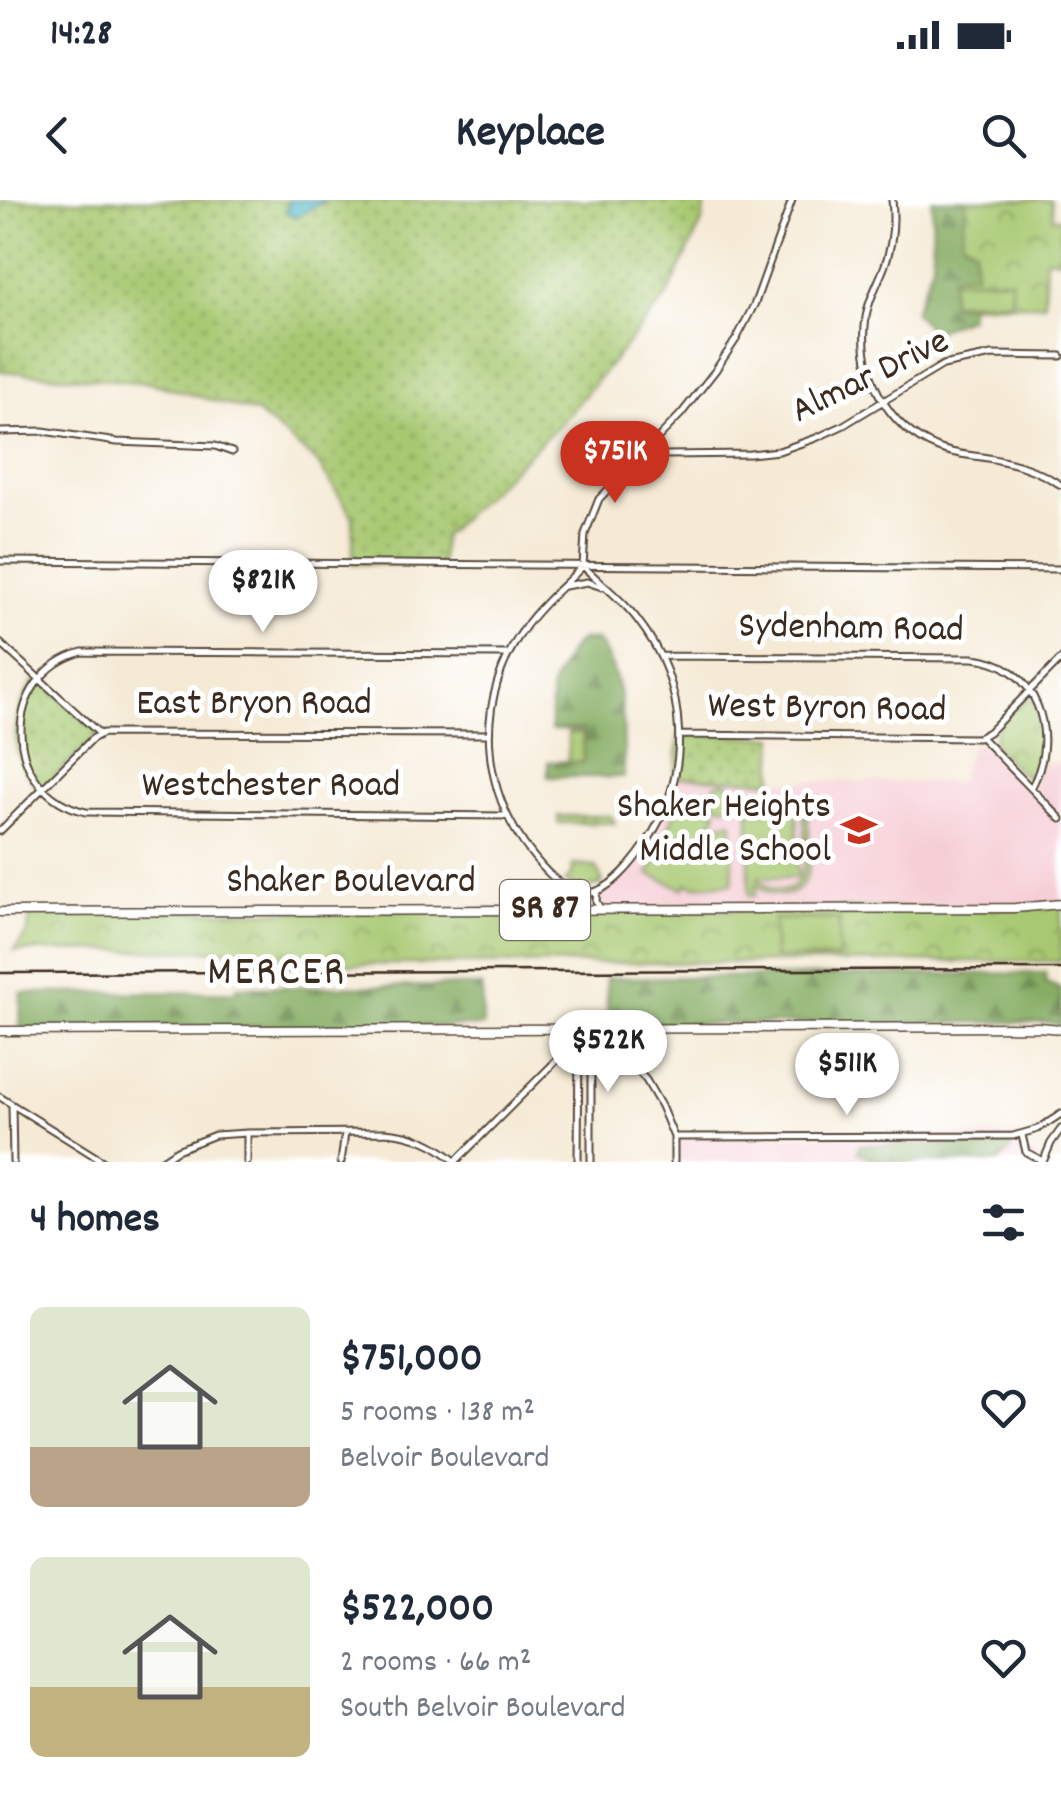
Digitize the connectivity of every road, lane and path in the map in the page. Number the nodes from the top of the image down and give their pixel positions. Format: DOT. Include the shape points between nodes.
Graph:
graph roads {
  1 [pos="792,200"];
  2 [pos="892,200"];
  3 [pos="1061,356"];
  4 [pos="882,403"];
  5 [pos="0,432"];
  6 [pos="648,449"];
  7 [pos="232,452"];
  8 [pos="1061,486"];
  9 [pos="0,561"];
  10 [pos="584,566"];
  11 [pos="1061,569"];
  12 [pos="564,587"];
  13 [pos="605,588"];
  14 [pos="0,643"];
  15 [pos="508,654"];
  16 [pos="661,656"];
  17 [pos="1061,659"];
  18 [pos="38,676"];
  19 [pos="1031,689"];
  20 [pos="100,734"];
  21 [pos="488,734"];
  22 [pos="680,736"];
  23 [pos="981,737"];
  24 [pos="1031,788"];
  25 [pos="41,790"];
  26 [pos="506,816"];
  27 [pos="1061,819"];
  28 [pos="0,831"];
  29 [pos="571,890"];
  30 [pos="598,891"];
  31 [pos="1061,904"];
  32 [pos="567,910"];
  33 [pos="601,910"];
  34 [pos="0,912"];
  35 [pos="579,1029"];
  36 [pos="591,1029"];
  37 [pos="610,1029"];
  38 [pos="1061,1029"];
  39 [pos="0,1031"];
  40 [pos="579,1052"];
  41 [pos="590,1052"];
  42 [pos="0,1097"];
  43 [pos="12,1105"];
  44 [pos="1061,1114"];
  45 [pos="1061,1128"];
  46 [pos="344,1132"];
  47 [pos="247,1133"];
  48 [pos="1022,1135"];
  49 [pos="674,1137"];
  50 [pos="12,1162"];
  51 [pos="104,1162"];
  52 [pos="159,1162"];
  53 [pos="247,1162"];
  54 [pos="340,1162"];
  55 [pos="455,1162"];
  56 [pos="578,1162"];
  57 [pos="591,1162"];
  58 [pos="674,1162"];
  59 [pos="1043,1162"];
  1 -- 6 [label="street" via="737,338"];
  2 -- 4 [label="street" via="891,248 866,318 869,370"];
  3 -- 4 [label="street, Almar Drive" via="992,355 943,364"];
  4 -- 6 [label="street, Almar Drive" via="779,451 665,456"];
  4 -- 8 [label="street" via="938,448 1017,465"];
  5 -- 7 [label="street"];
  6 -- 10 [label="street" via="595,505"];
  9 -- 10 [label="street"];
  10 -- 11 [label="street"];
  10 -- 12 [label="street"];
  10 -- 13 [label="street"];
  12 -- 13 [label="street" via="587,582"];
  12 -- 15 [label="street" via="537,611"];
  13 -- 16 [label="street" via="631,611"];
  14 -- 18 [label="street"];
  15 -- 18 [label="street" via="89,651 62,658"];
  15 -- 21 [label="street"];
  16 -- 19 [label="street, Sydenham Road" via="982,659 1008,668"];
  16 -- 22 [label="street"];
  17 -- 19 [label="street, West Byron Road"];
  18 -- 20 [label="street"];
  18 -- 25 [label="street" via="20,704 16,736 21,760"];
  19 -- 23 [label="street, West Byron Road"];
  19 -- 24 [label="street" via="1048,741"];
  20 -- 21 [label="street, East Bryon Road"];
  20 -- 25 [label="street, East Bryon Road"];
  21 -- 26 [label="street"];
  22 -- 23 [label="street, West Byron Road"];
  22 -- 30 [label="street" via="661,818 638,855"];
  23 -- 24 [label="street"];
  24 -- 27 [label="street"];
  25 -- 26 [label="street, Westchester Road" via="60,804 93,813"];
  25 -- 28 [label="street, East Bryon Road"];
  26 -- 29 [label="street" via="535,858"];
  29 -- 30 [label="street"];
  29 -- 32 [label="street"];
  30 -- 33 [label="street"];
  31 -- 33 [label="main road, Shaker Boulevard / SR 87"];
  32 -- 33 [label="main road, Shaker Boulevard / SR 87"];
  32 -- 34 [label="main road, Shaker Boulevard / SR 87"];
  35 -- 36 [label="main road"];
  35 -- 39 [label="main road"];
  35 -- 40 [label="street"];
  35 -- 55 [label="street" via="566,1051"];
  36 -- 37 [label="main road"];
  36 -- 41 [label="street"];
  37 -- 38 [label="main road"];
  37 -- 49 [label="street" via="613,1044 653,1090"];
  40 -- 41 [label="street"];
  40 -- 56 [label="street"];
  41 -- 57 [label="street"];
  42 -- 43 [label="street"];
  43 -- 50 [label="street"];
  43 -- 51 [label="street"];
  44 -- 48 [label="street"];
  45 -- 59 [label="street"];
  46 -- 47 [label="street"];
  46 -- 54 [label="street"];
  46 -- 55 [label="street" via="400,1133 440,1148"];
  47 -- 52 [label="street" via="214,1135"];
  47 -- 53 [label="street"];
  48 -- 49 [label="street"];
  48 -- 59 [label="street" via="1026,1152"];
  49 -- 58 [label="street"];
}
